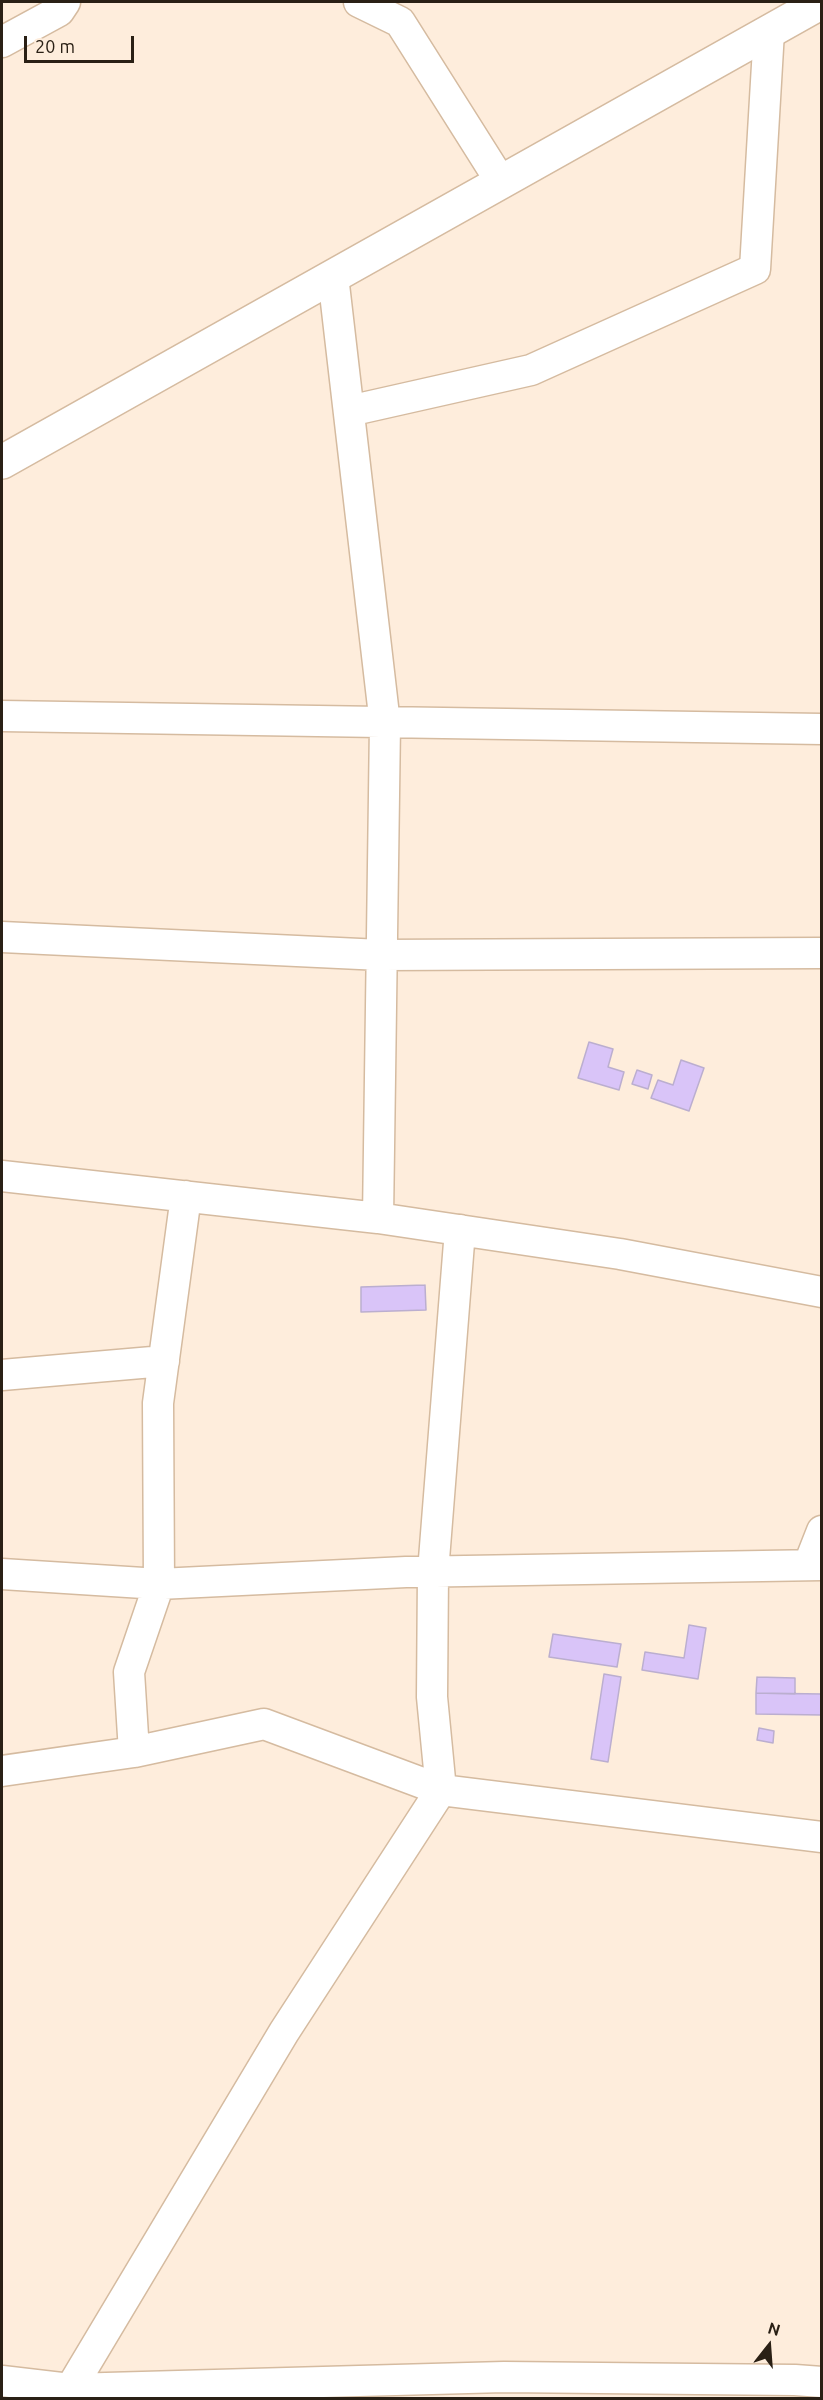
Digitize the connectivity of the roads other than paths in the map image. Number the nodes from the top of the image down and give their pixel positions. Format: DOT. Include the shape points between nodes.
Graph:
graph roads {
  1 [pos="65,2"];
  2 [pos="359,2"];
  3 [pos="822,2"];
  4 [pos="769,31"];
  5 [pos="2,42"];
  6 [pos="501,182"];
  7 [pos="333,276"];
  8 [pos="349,411"];
  9 [pos="2,462"];
  10 [pos="2,716"];
  11 [pos="385,724"];
  12 [pos="822,729"];
  13 [pos="2,936"];
  14 [pos="822,953"];
  15 [pos="381,954"];
  16 [pos="2,1176"];
  17 [pos="186,1196"];
  18 [pos="378,1218"];
  19 [pos="460,1230"];
  20 [pos="822,1292"];
  21 [pos="164,1361"];
  22 [pos="2,1375"];
  23 [pos="822,1531"];
  24 [pos="815,1564"];
  25 [pos="433,1572"];
  26 [pos="2,1574"];
  27 [pos="159,1584"];
  28 [pos="134,1752"];
  29 [pos="2,1771"];
  30 [pos="441,1790"];
  31 [pos="822,1838"];
  32 [pos="2,2381"];
  33 [pos="822,2382"];
  34 [pos="726,2389"];
  35 [pos="346,2390"];
  36 [pos="67,2394"];
  1 -- 5 [label="street" via="59,11"];
  2 -- 6 [label="street" via="400,22"];
  3 -- 4 [label="street"];
  4 -- 6 [label="street"];
  4 -- 8 [label="street" via="755,269 531,369"];
  6 -- 7 [label="street"];
  7 -- 8 [label="street"];
  7 -- 9 [label="street"];
  8 -- 11 [label="street"];
  10 -- 11 [label="street"];
  11 -- 12 [label="street"];
  11 -- 15 [label="street"];
  13 -- 15 [label="street"];
  14 -- 15 [label="street"];
  15 -- 18 [label="street"];
  16 -- 17 [label="street"];
  17 -- 18 [label="street"];
  17 -- 21 [label="street"];
  18 -- 19 [label="street"];
  19 -- 20 [label="street" via="620,1254"];
  19 -- 25 [label="street"];
  21 -- 22 [label="street"];
  21 -- 27 [label="street" via="158,1403"];
  23 -- 24 [label="street"];
  24 -- 25 [label="street"];
  25 -- 27 [label="street"];
  25 -- 30 [label="street" via="432,1697"];
  26 -- 27 [label="street"];
  27 -- 28 [label="street" via="129,1672"];
  28 -- 29 [label="street"];
  28 -- 30 [label="street" via="264,1724"];
  30 -- 31 [label="street"];
  30 -- 36 [label="street" via="284,2032"];
  32 -- 36 [label="street"];
  33 -- 34 [label="street" via="795,2380"];
  34 -- 35 [label="street" via="504,2377"];
  35 -- 36 [label="street"];
}
